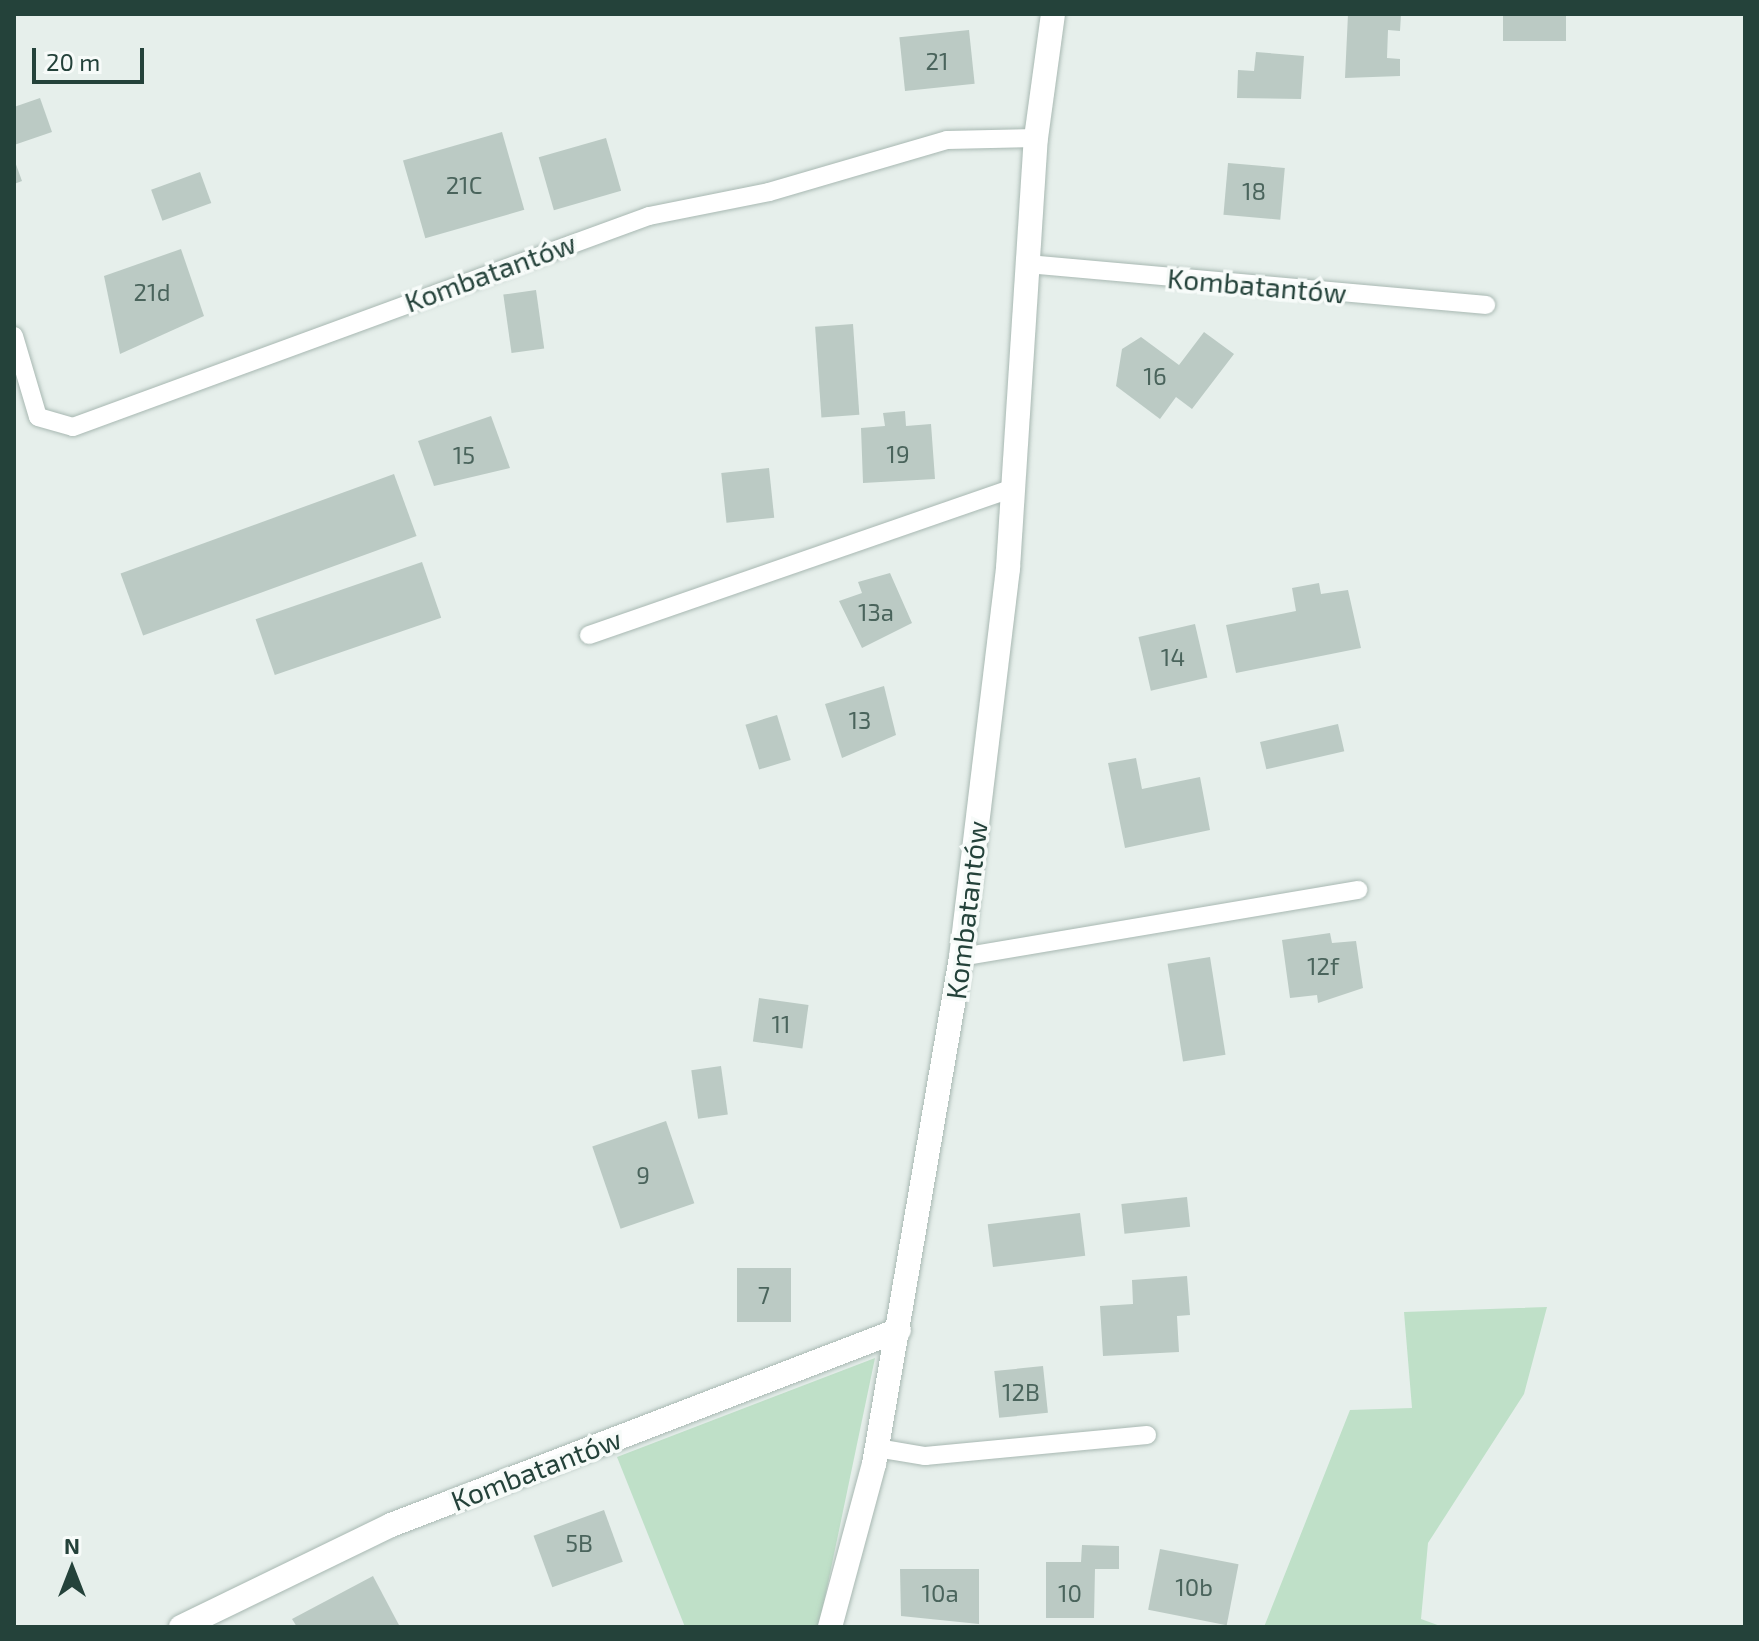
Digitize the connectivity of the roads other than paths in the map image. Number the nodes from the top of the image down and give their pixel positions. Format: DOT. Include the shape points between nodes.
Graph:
graph roads {
  1 [pos="1053,14"];
  2 [pos="1036,138"];
  3 [pos="1028,264"];
  4 [pos="1486,305"];
  5 [pos="14,336"];
  6 [pos="1014,488"];
  7 [pos="589,635"];
  8 [pos="1358,890"];
  9 [pos="961,957"];
  10 [pos="899,1330"];
  11 [pos="1147,1435"];
  12 [pos="877,1448"];
  13 [pos="181,1627"];
  14 [pos="830,1627"];
  1 -- 2 [label="street, Kombatantów"];
  2 -- 3 [label="street, Kombatantów"];
  2 -- 5 [label="lane, Kombatantów" via="947,140 769,192 649,216 73,427 38,417"];
  3 -- 4 [label="lane, Kombatantów"];
  3 -- 6 [label="street, Kombatantów"];
  6 -- 7 [label="lane"];
  6 -- 9 [label="street, Kombatantów"];
  8 -- 9 [label="lane"];
  9 -- 10 [label="street, Kombatantów"];
  10 -- 12 [label="street, Kombatantów"];
  10 -- 13 [label="street, Kombatantów" via="391,1525"];
  11 -- 12 [label="lane" via="925,1456"];
  12 -- 14 [label="street, Kombatantów"];
}
